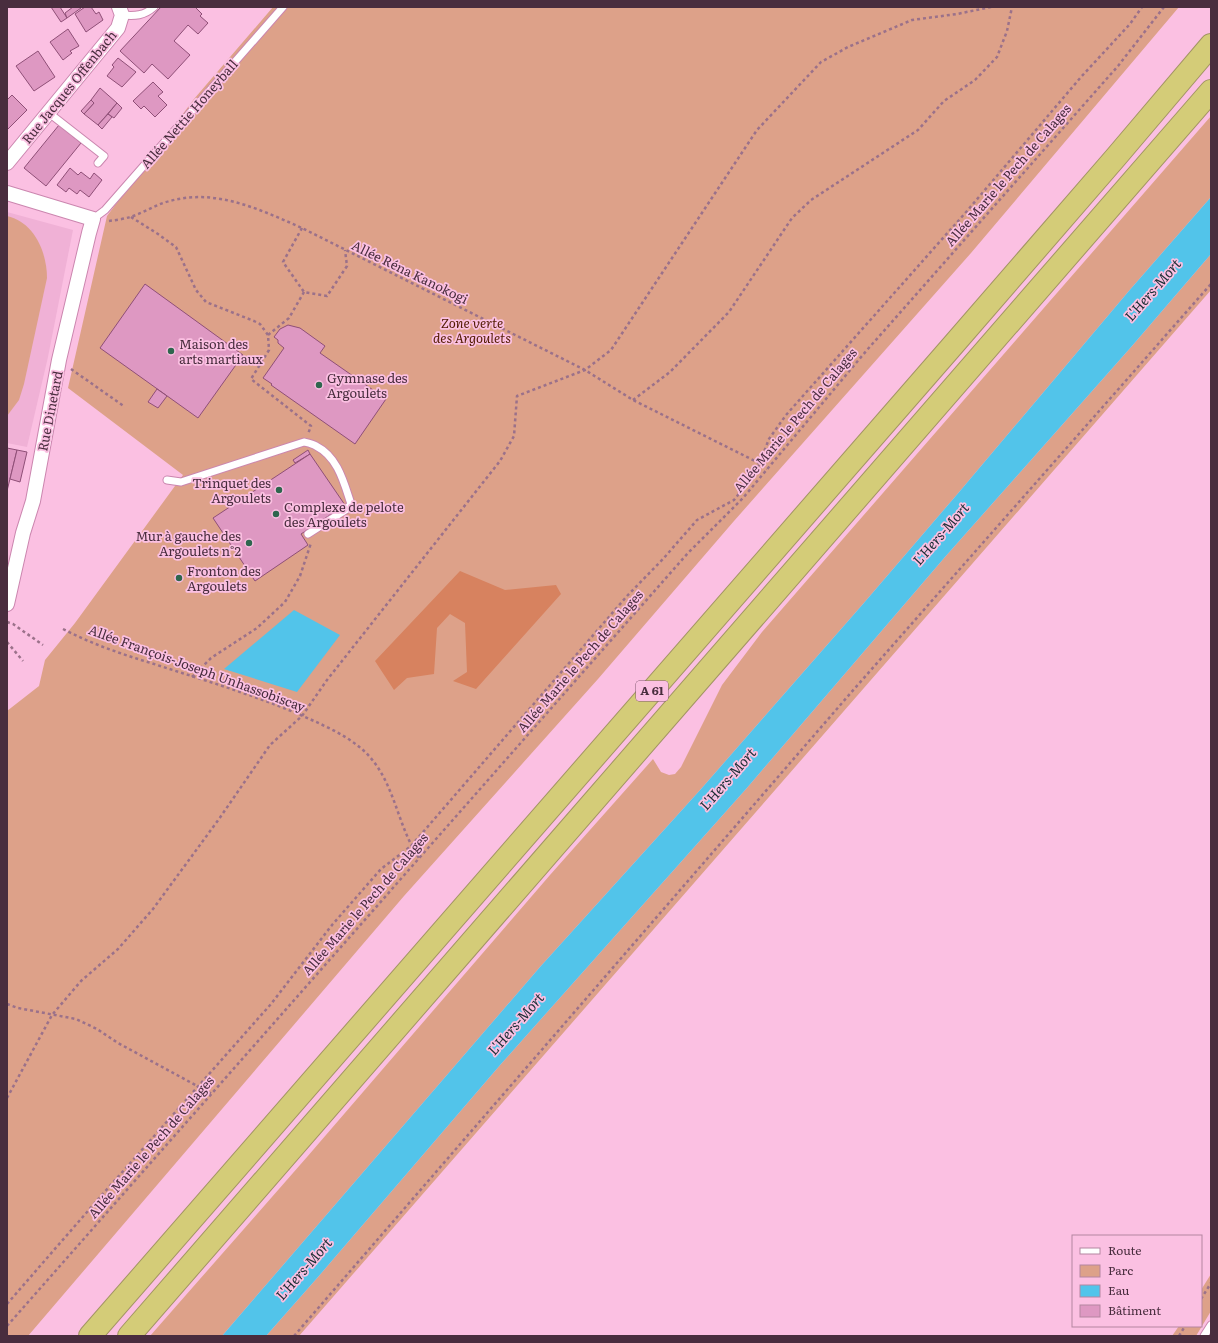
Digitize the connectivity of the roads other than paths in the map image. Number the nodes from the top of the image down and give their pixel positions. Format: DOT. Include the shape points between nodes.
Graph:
graph roads {
  1 [pos="154,7"];
  2 [pos="283,7"];
  3 [pos="120,11"];
  4 [pos="1211,45"];
  5 [pos="1211,90"];
  6 [pos="49,113"];
  7 [pos="7,163"];
  8 [pos="98,163"];
  9 [pos="7,193"];
  10 [pos="93,219"];
  11 [pos="167,480"];
  12 [pos="308,534"];
  13 [pos="7,604"];
  14 [pos="1211,1325"];
  15 [pos="90,1336"];
  16 [pos="129,1336"];
  17 [pos="1204,1336"];
  1 -- 3 [label="lane" via="137,16"];
  2 -- 10 [label="lane, Allée Nettie Honeyball" via="104,210"];
  3 -- 6 [label="street, Rue Jacques Offenbach" via="118,28"];
  4 -- 15 [label="highway, A 61"];
  5 -- 16 [label="highway, A 61"];
  6 -- 7 [label="street, Rue Jacques Offenbach"];
  6 -- 8 [label="lane" via="104,156"];
  9 -- 10 [label="street"];
  10 -- 13 [label="street, Rue Dinetard" via="59,360 33,500"];
  11 -- 12 [label="lane" via="181,482 304,442 316,446 333,459 351,504"];
  14 -- 17 [label="lane"];
}
